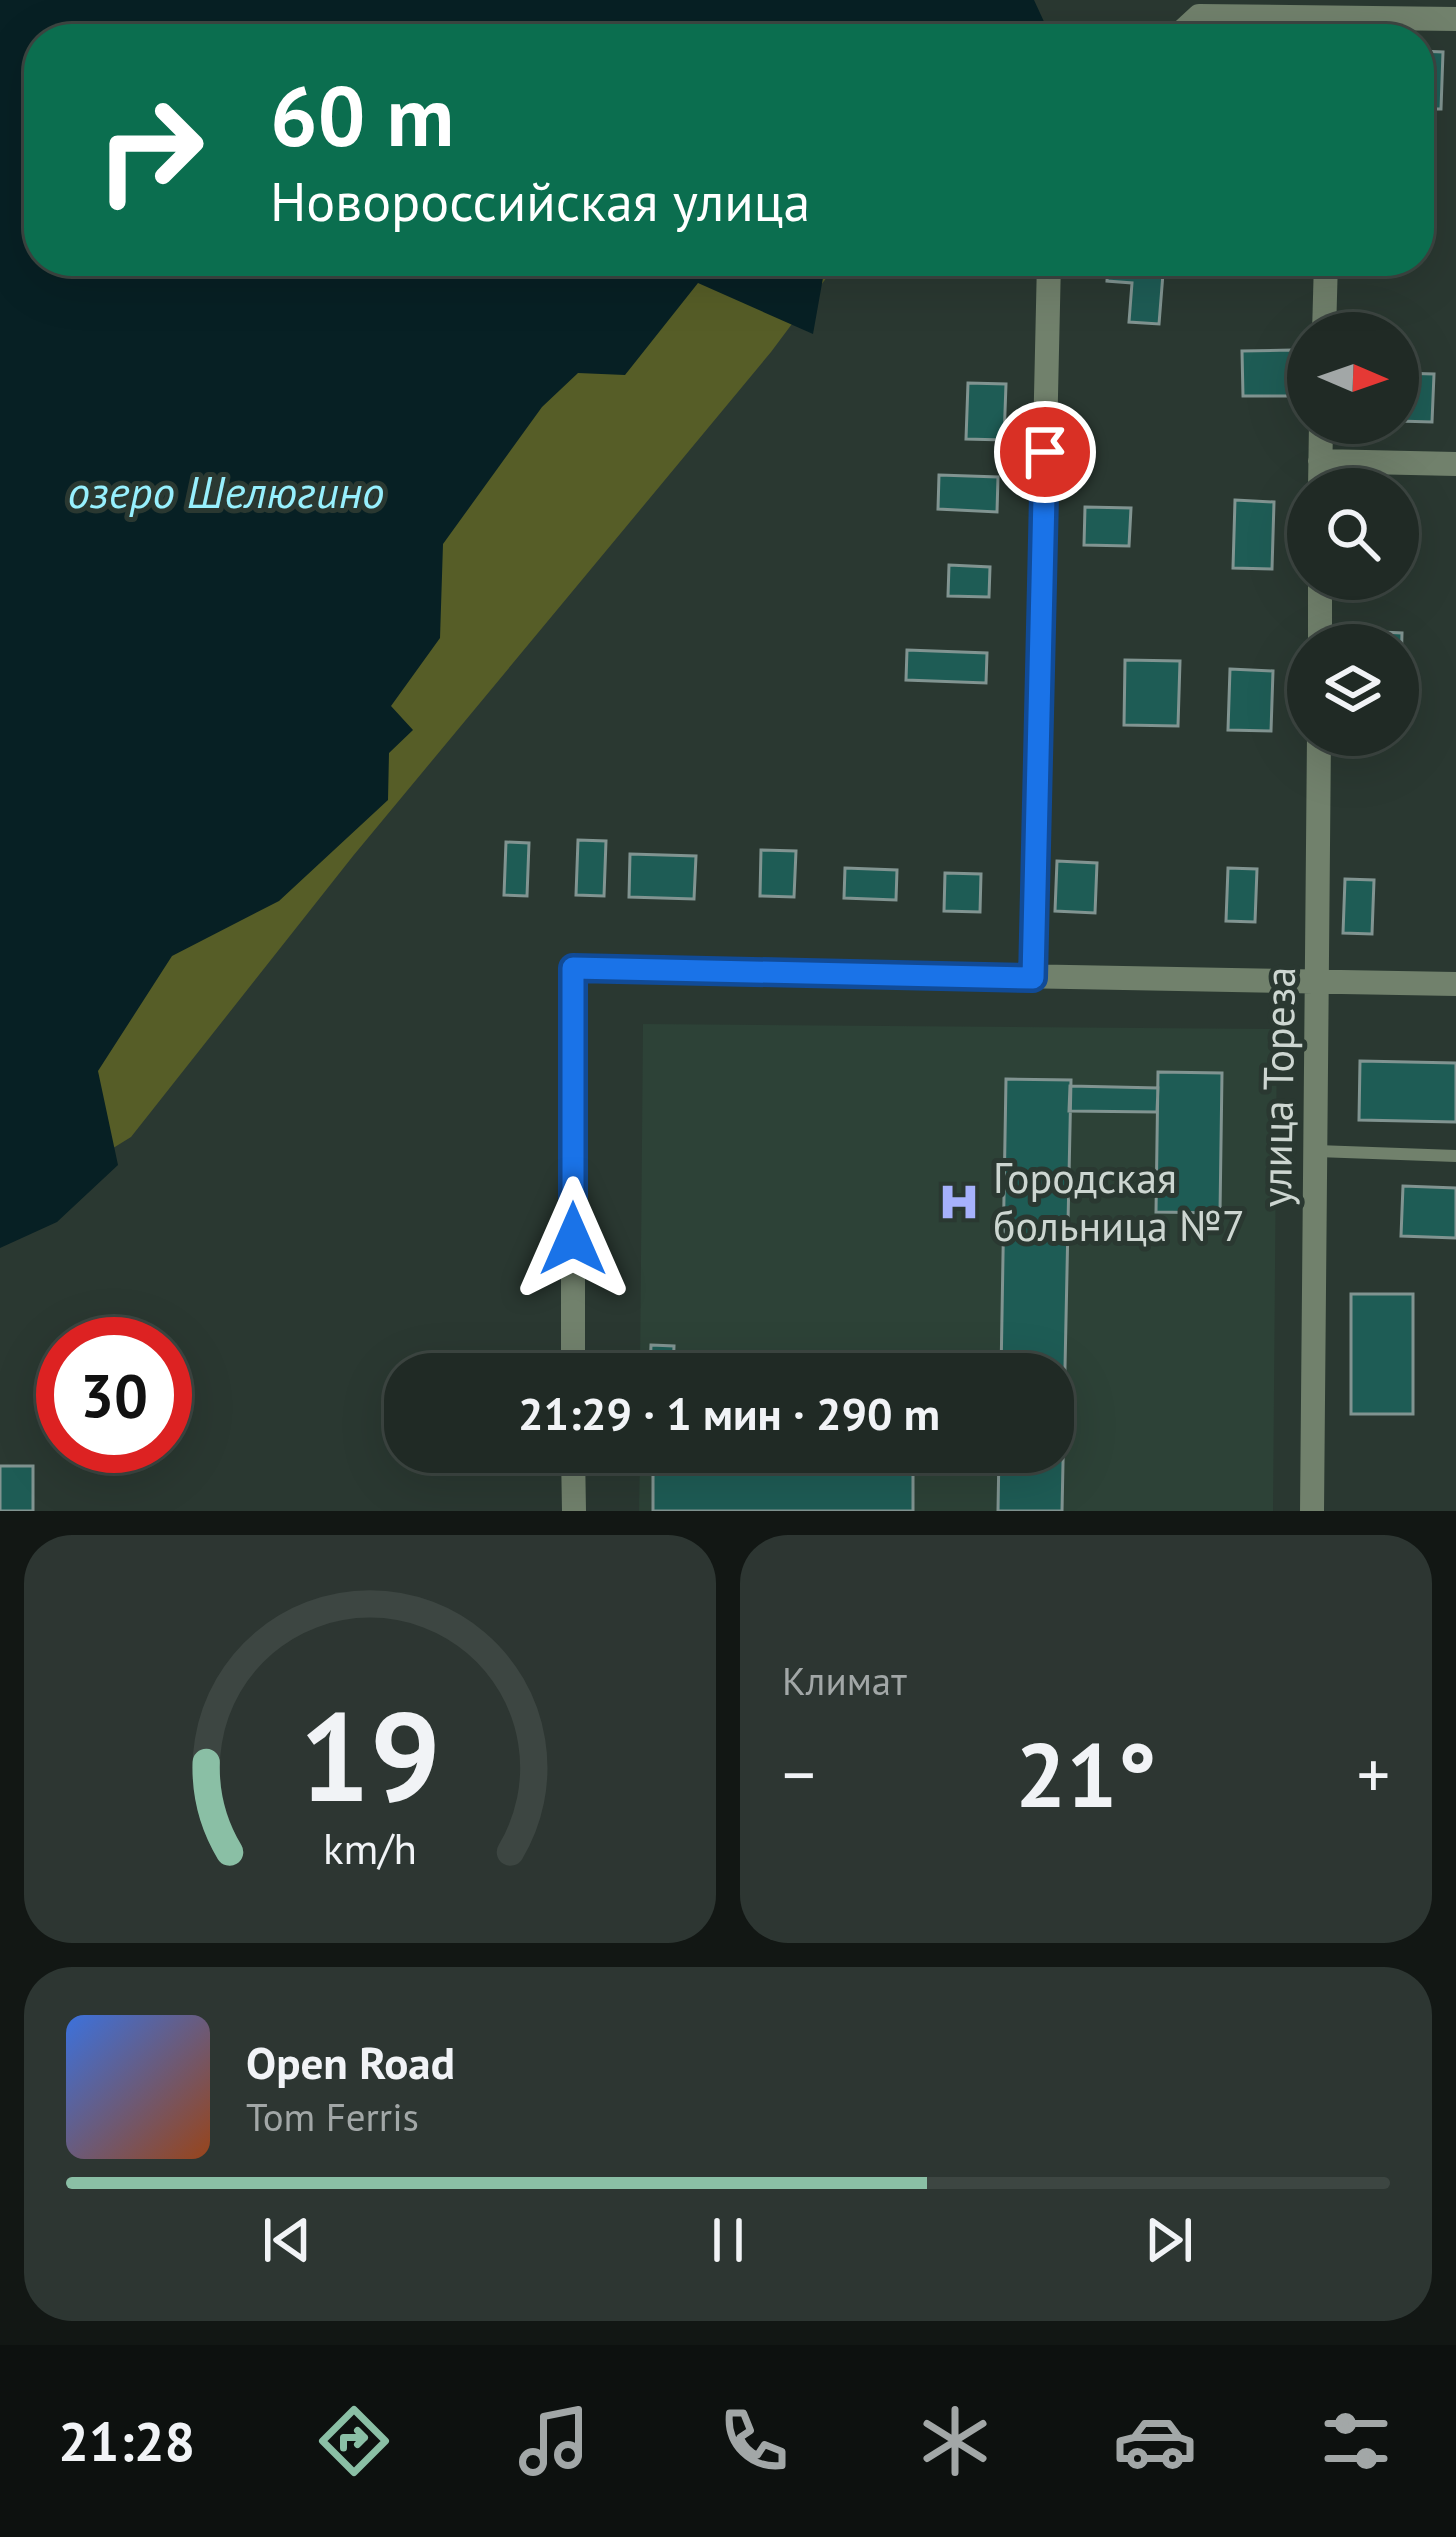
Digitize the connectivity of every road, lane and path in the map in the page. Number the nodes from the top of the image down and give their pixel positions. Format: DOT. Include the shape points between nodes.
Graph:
graph roads {
  1 [pos="1456,19"];
  2 [pos="1190,24"];
  3 [pos="1288,24"];
  4 [pos="1388,24"];
  5 [pos="1049,276"];
  6 [pos="1326,276"];
  7 [pos="1325,312"];
  8 [pos="1320,444"];
  9 [pos="1320,460"];
  10 [pos="1456,464"];
  11 [pos="1320,468"];
  12 [pos="1319,756"];
  13 [pos="1033,978"];
  14 [pos="1319,984"];
  15 [pos="1456,984"];
  16 [pos="1317,1151"];
  17 [pos="1456,1156"];
  18 [pos="573,1353"];
  19 [pos="574,1473"];
  20 [pos="574,1511"];
  21 [pos="1312,1511"];
  1 -- 4 [label="street"];
  2 -- 3 [label="street" via="1199,16"];
  5 -- 13 [label="street"];
  6 -- 7 [label="street"];
  8 -- 9 [label="street"];
  9 -- 10 [label="street"];
  9 -- 11 [label="street"];
  12 -- 14 [label="street, улица Тореза"];
  13 -- 14 [label="street"];
  13 -- 18 [label="street" via="573,968"];
  14 -- 15 [label="street"];
  14 -- 16 [label="street, улица Тореза"];
  16 -- 17 [label="lane"];
  16 -- 21 [label="street, улица Тореза"];
  19 -- 20 [label="street"];
}
